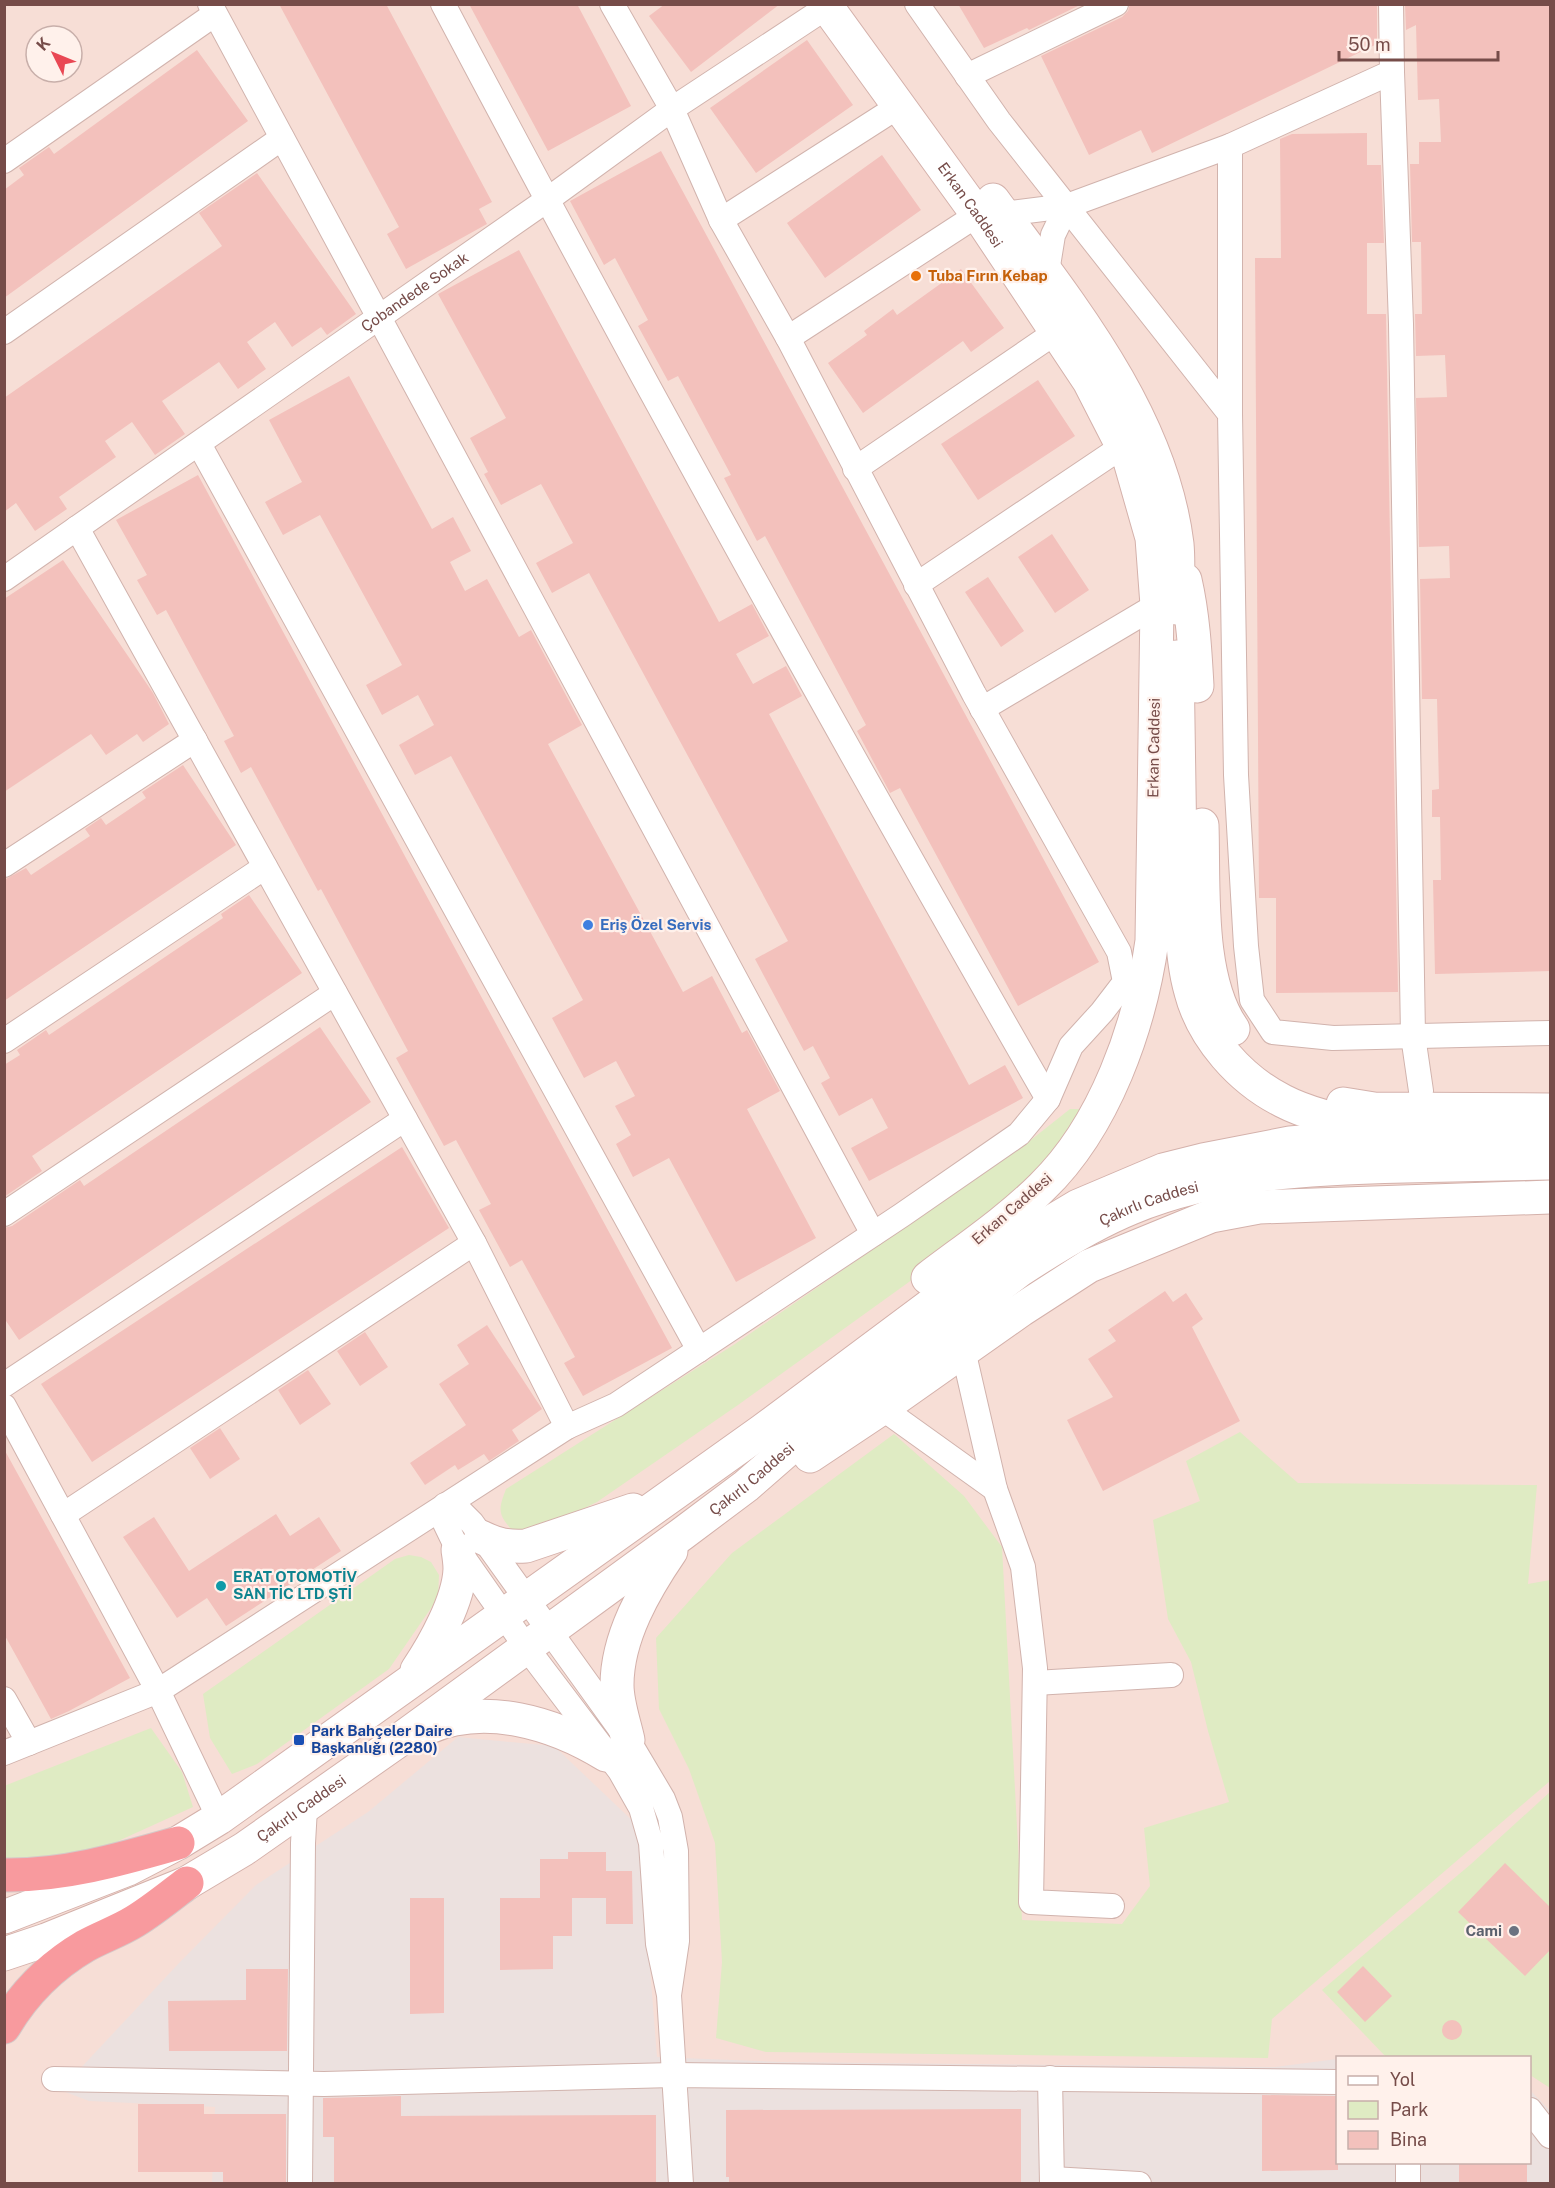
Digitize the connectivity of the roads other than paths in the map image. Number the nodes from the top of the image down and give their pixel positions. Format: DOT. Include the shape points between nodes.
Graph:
graph roads {
  1 [pos="443,4"];
  2 [pos="917,4"];
  3 [pos="1116,4"];
  4 [pos="1390,4"];
  5 [pos="614,5"];
  6 [pos="834,5"];
  7 [pos="213,9"];
  8 [pos="1392,72"];
  9 [pos="967,76"];
  10 [pos="899,106"];
  11 [pos="672,109"];
  12 [pos="282,138"];
  13 [pos="1230,146"];
  14 [pos="4,161"];
  15 [pos="547,200"];
  16 [pos="1067,206"];
  17 [pos="990,215"];
  18 [pos="721,220"];
  19 [pos="1047,272"];
  20 [pos="378,319"];
  21 [pos="1056,332"];
  22 [pos="4,333"];
  23 [pos="788,338"];
  24 [pos="1230,414"];
  25 [pos="199,444"];
  26 [pos="1123,446"];
  27 [pos="855,469"];
  28 [pos="77,528"];
  29 [pos="1177,547"];
  30 [pos="4,579"];
  31 [pos="916,585"];
  32 [pos="1157,605"];
  33 [pos="982,709"];
  34 [pos="195,740"];
  35 [pos="4,865"];
  36 [pos="265,867"];
  37 [pos="335,993"];
  38 [pos="1551,1034"];
  39 [pos="1413,1036"];
  40 [pos="4,1041"];
  41 [pos="1421,1091"];
  42 [pos="1048,1099"];
  43 [pos="1551,1110"];
  44 [pos="405,1119"];
  45 [pos="1551,1137"];
  46 [pos="1448,1138"];
  47 [pos="1551,1163"];
  48 [pos="1551,1197"];
  49 [pos="4,1214"];
  50 [pos="873,1234"];
  51 [pos="474,1243"];
  52 [pos="699,1350"];
  53 [pos="963,1350"];
  54 [pos="4,1385"];
  55 [pos="4,1406"];
  56 [pos="882,1408"];
  57 [pos="567,1427"];
  58 [pos="762,1431"];
  59 [pos="746,1486"];
  60 [pos="995,1489"];
  61 [pos="445,1505"];
  62 [pos="657,1505"];
  63 [pos="63,1515"];
  64 [pos="682,1534"];
  65 [pos="470,1543"];
  66 [pos="514,1605"];
  67 [pos="539,1639"];
  68 [pos="1171,1675"];
  69 [pos="411,1679"];
  70 [pos="1035,1683"];
  71 [pos="158,1691"];
  72 [pos="4,1699"];
  73 [pos="398,1741"];
  74 [pos="29,1743"];
  75 [pos="617,1747"];
  76 [pos="4,1753"];
  77 [pos="305,1808"];
  78 [pos="219,1818"];
  79 [pos="178,1843"];
  80 [pos="4,1875"];
  81 [pos="187,1883"];
  82 [pos="1112,1906"];
  83 [pos="4,1917"];
  84 [pos="4,1954"];
  85 [pos="4,2027"];
  86 [pos="673,2075"];
  87 [pos="1050,2078"];
  88 [pos="54,2079"];
  89 [pos="1336,2082"];
  90 [pos="300,2084"];
  91 [pos="1531,2111"];
  92 [pos="1551,2136"];
  93 [pos="1408,2164"];
  94 [pos="1052,2181"];
  95 [pos="300,2184"];
  96 [pos="681,2184"];
  97 [pos="1139,2184"];
  98 [pos="1408,2184"];
  1 -- 15 [label="street"];
  2 -- 9 [label="street"];
  3 -- 9 [label="street"];
  4 -- 8 [label="street"];
  5 -- 11 [label="street"];
  6 -- 10 [label="main road, Erkan Caddesi"];
  6 -- 11 [label="street, Çobandede Sokak"];
  6 -- 17 [label="main road, Erkan Caddesi"];
  7 -- 12 [label="street"];
  7 -- 14 [label="street"];
  8 -- 13 [label="street"];
  8 -- 39 [label="street" via="1401,324"];
  9 -- 16 [label="street"];
  10 -- 17 [label="main road, Erkan Caddesi"];
  10 -- 18 [label="street"];
  11 -- 15 [label="street, Çobandede Sokak"];
  11 -- 18 [label="street"];
  12 -- 20 [label="street"];
  12 -- 22 [label="street"];
  13 -- 16 [label="street"];
  13 -- 24 [label="street"];
  15 -- 20 [label="street, Çobandede Sokak"];
  15 -- 42 [label="street" via="896,834"];
  16 -- 17 [label="street"];
  16 -- 19 [label="street" via="1053,235"];
  16 -- 24 [label="street"];
  17 -- 19 [label="main road, Erkan Caddesi"];
  17 -- 21 [label="main road, Erkan Caddesi"];
  17 -- 23 [label="street"];
  18 -- 23 [label="street"];
  19 -- 29 [label="main road, Erkan Caddesi" via="1106,358 1143,432 1173,518"];
  20 -- 25 [label="street, Çobandede Sokak"];
  20 -- 50 [label="street"];
  21 -- 26 [label="main road, Erkan Caddesi" via="1089,381"];
  21 -- 27 [label="street"];
  23 -- 27 [label="street"];
  24 -- 39 [label="street" via="1236,775 1252,1000 1273,1032 1334,1038"];
  25 -- 28 [label="street, Çobandede Sokak"];
  25 -- 52 [label="street"];
  26 -- 31 [label="street"];
  26 -- 32 [label="main road, Erkan Caddesi" via="1131,461 1152,538"];
  27 -- 31 [label="street"];
  28 -- 30 [label="street, Çobandede Sokak"];
  28 -- 34 [label="street"];
  29 -- 43 [label="main road" via="1190,603 1195,650 1206,947 1211,980 1230,1024 1262,1062 1311,1093 1342,1104 1374,1108"];
  29 -- 46 [label="main road, Erkan Caddesi" via="1181,919 1191,994 1206,1027 1226,1057 1253,1082 1284,1102 1354,1124"];
  31 -- 33 [label="street"];
  32 -- 33 [label="street"];
  32 -- 58 [label="main road, Erkan Caddesi" via="1152,941 1132,1030 1104,1097 1065,1161 1043,1186 1011,1215 821,1359 778,1404"];
  33 -- 42 [label="street" via="1119,952 1125,982 1071,1046"];
  34 -- 35 [label="street"];
  34 -- 36 [label="street"];
  36 -- 37 [label="street"];
  36 -- 40 [label="street"];
  37 -- 44 [label="street"];
  37 -- 49 [label="street"];
  38 -- 39 [label="street"];
  39 -- 41 [label="street"];
  42 -- 50 [label="street" via="1019,1134"];
  44 -- 51 [label="street"];
  44 -- 54 [label="street"];
  45 -- 46 [label="main road, Çakırlı Caddesi"];
  46 -- 58 [label="main road, Çakırlı Caddesi" via="1290,1143 1163,1170 1120,1187 1078,1206 1006,1249"];
  47 -- 59 [label="main road, Çakırlı Caddesi" via="1292,1170 1210,1184 1130,1208 1020,1270 801,1438"];
  48 -- 53 [label="main road" via="1259,1207 1211,1216 1089,1266"];
  50 -- 52 [label="street"];
  51 -- 57 [label="street"];
  51 -- 63 [label="street"];
  52 -- 57 [label="street" via="616,1405"];
  53 -- 56 [label="main road"];
  53 -- 60 [label="street"];
  55 -- 63 [label="street"];
  56 -- 59 [label="main road" via="813,1454"];
  56 -- 60 [label="street"];
  57 -- 61 [label="street"];
  58 -- 62 [label="main road, Çakırlı Caddesi"];
  59 -- 64 [label="main road, Çakırlı Caddesi"];
  60 -- 70 [label="street" via="1023,1567"];
  61 -- 65 [label="street" via="444,1521"];
  61 -- 71 [label="street"];
  62 -- 65 [label="main road" via="526,1546"];
  62 -- 66 [label="main road, Çakırlı Caddesi"];
  63 -- 71 [label="street"];
  64 -- 67 [label="main road, Çakırlı Caddesi"];
  64 -- 75 [label="main road" via="644,1595 628,1631 617,1684"];
  65 -- 66 [label="street"];
  65 -- 69 [label="main road" via="452,1601"];
  66 -- 67 [label="street"];
  66 -- 69 [label="main road, Çakırlı Caddesi"];
  67 -- 73 [label="main road, Çakırlı Caddesi"];
  67 -- 75 [label="street"];
  68 -- 70 [label="street"];
  69 -- 78 [label="main road, Çakırlı Caddesi"];
  70 -- 82 [label="street" via="1030,1902"];
  71 -- 74 [label="street"];
  71 -- 78 [label="street"];
  72 -- 74 [label="street"];
  73 -- 75 [label="main road" via="467,1717 520,1720 588,1743"];
  73 -- 77 [label="main road, Çakırlı Caddesi"];
  74 -- 76 [label="street"];
  75 -- 86 [label="street" via="658,1790 674,1833 677,1941 669,1995"];
  77 -- 81 [label="main road, Çakırlı Caddesi"];
  77 -- 90 [label="street"];
  78 -- 79 [label="main road, Çakırlı Caddesi"];
  79 -- 80 [label="highway" via="59,1872"];
  79 -- 83 [label="main road, Çakırlı Caddesi" via="128,1869"];
  81 -- 84 [label="main road, Çakırlı Caddesi"];
  81 -- 85 [label="highway" via="134,1922 62,1961 38,1981"];
  86 -- 87 [label="street"];
  86 -- 90 [label="street"];
  86 -- 96 [label="street"];
  87 -- 89 [label="street"];
  87 -- 94 [label="street"];
  88 -- 90 [label="street"];
  90 -- 95 [label="street"];
  91 -- 92 [label="street"];
  93 -- 98 [label="street"];
  94 -- 97 [label="street"];
}
